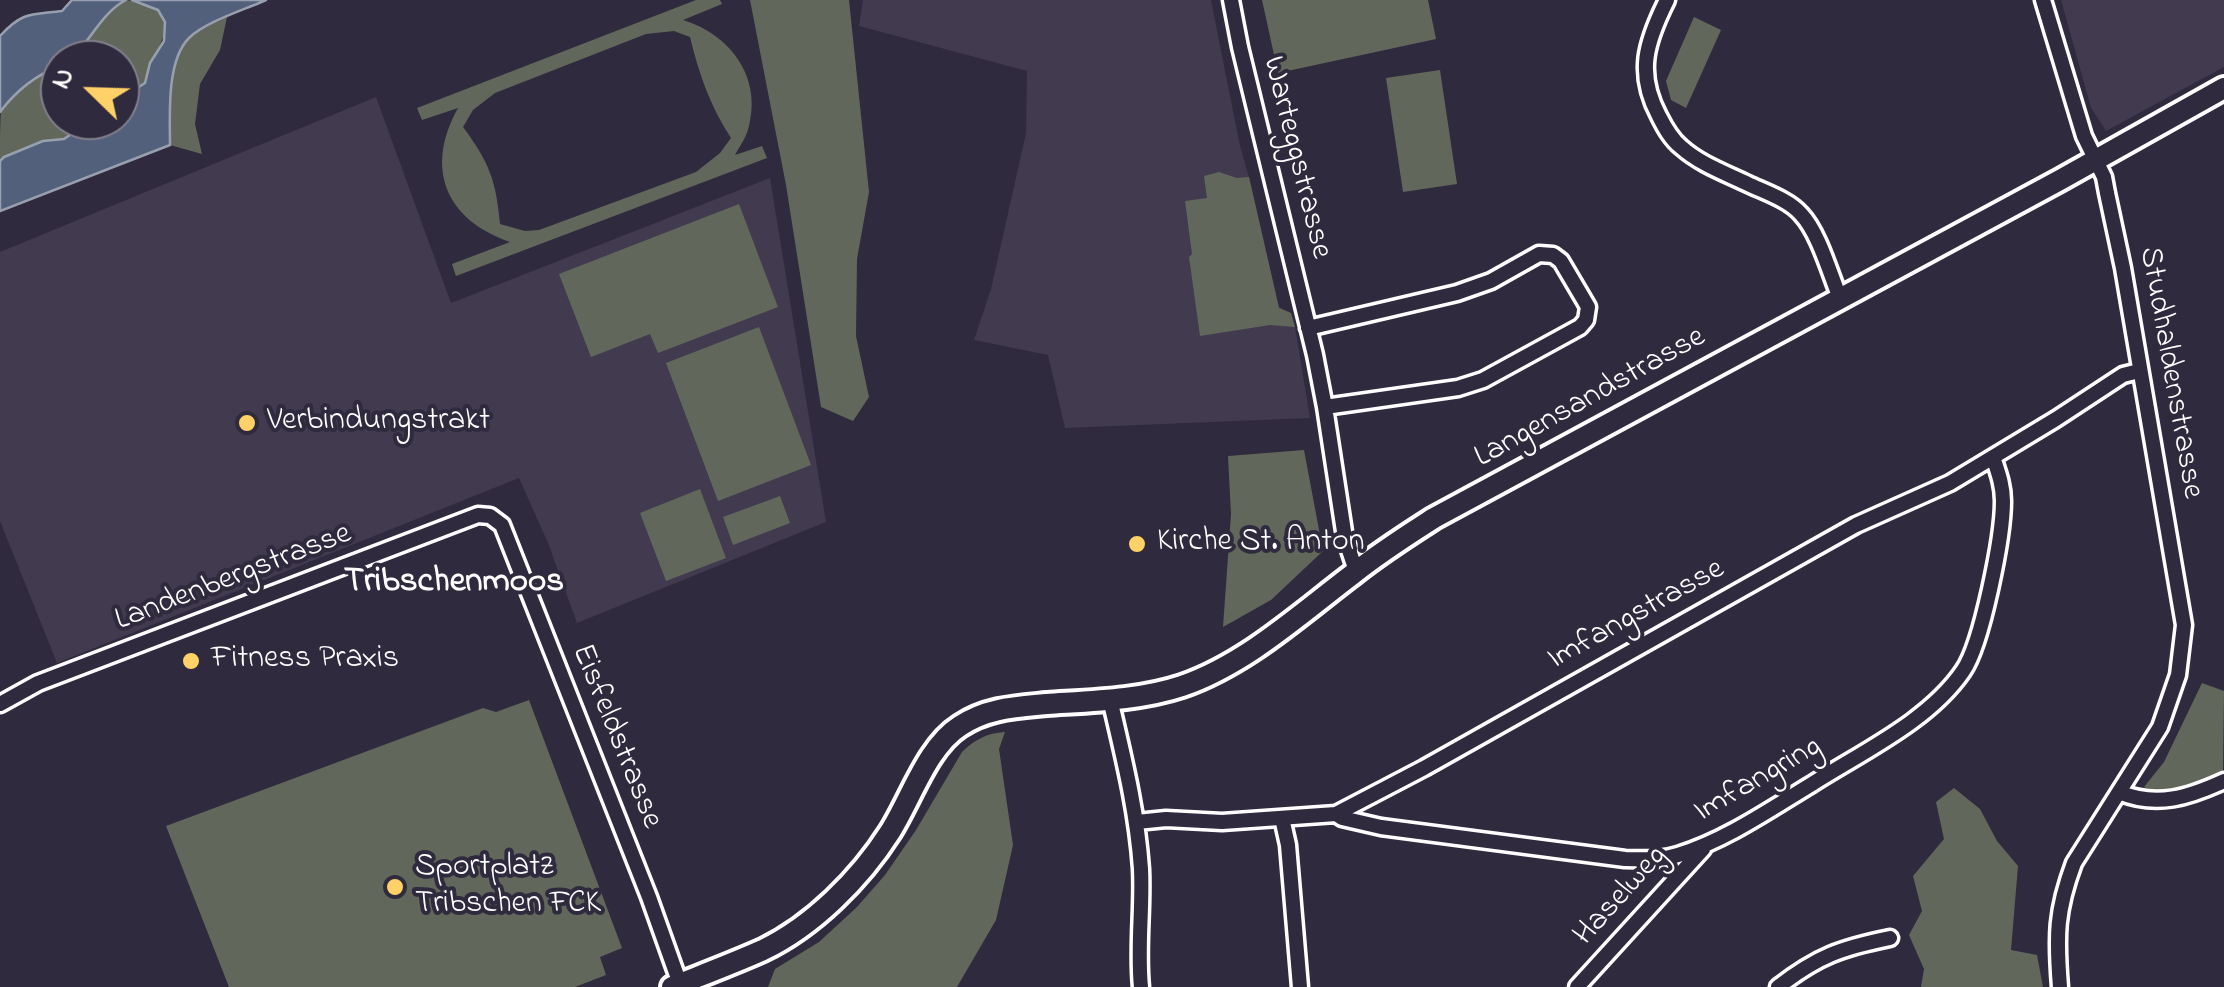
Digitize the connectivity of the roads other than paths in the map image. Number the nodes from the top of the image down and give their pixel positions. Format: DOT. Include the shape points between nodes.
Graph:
graph roads {
  1 [pos="1230,0"];
  2 [pos="1667,0"];
  3 [pos="2043,0"];
  4 [pos="2224,88"];
  5 [pos="2094,160"];
  6 [pos="1840,298"];
  7 [pos="1308,328"];
  8 [pos="2139,371"];
  9 [pos="1325,407"];
  10 [pos="1992,457"];
  11 [pos="490,516"];
  12 [pos="1356,571"];
  13 [pos="1110,698"];
  14 [pos="0,704"];
  15 [pos="2224,781"];
  16 [pos="2119,792"];
  17 [pos="1336,814"];
  18 [pos="1282,818"];
  19 [pos="1137,822"];
  20 [pos="1707,845"];
  21 [pos="1890,938"];
  22 [pos="676,986"];
  23 [pos="1141,987"];
  24 [pos="1300,987"];
  25 [pos="1577,987"];
  26 [pos="1778,987"];
  27 [pos="2060,987"];
  1 -- 7 [label="street, Warteggstrasse"];
  2 -- 6 [label="street" via="1645,60 1646,84 1666,130 1700,160 1801,214"];
  3 -- 5 [label="street, Studhaldenstrasse"];
  4 -- 5 [label="street, Langensandstrasse"];
  5 -- 6 [label="street, Langensandstrasse"];
  5 -- 8 [label="street, Studhaldenstrasse" via="2104,177"];
  6 -- 12 [label="street, Langensandstrasse" via="1434,518"];
  7 -- 9 [label="street, Warteggstrasse"];
  7 -- 9 [label="street" via="1492,281 1539,254 1561,261 1588,307 1580,327 1483,380"];
  8 -- 10 [label="street, Imfangstrasse"];
  8 -- 16 [label="street, Studhaldenstrasse" via="2184,614 2183,647 2160,727"];
  9 -- 12 [label="street, Warteggstrasse"];
  10 -- 17 [label="street, Imfangstrasse" via="1856,525"];
  10 -- 20 [label="street, Imfangring" via="2002,488 2000,534 1980,632 1958,678 1925,712"];
  11 -- 14 [label="street, Landenbergstrasse" via="478,515 56,676"];
  11 -- 22 [label="street, Eisfeldstrasse" via="502,526 649,897"];
  12 -- 13 [label="street, Langensandstrasse" via="1223,667 1156,693"];
  13 -- 19 [label="street"];
  13 -- 22 [label="street, Langensandstrasse" via="1010,708 957,728 860,873 818,912 766,948"];
  15 -- 16 [label="street" via="2172,801"];
  16 -- 27 [label="street, Studhaldenstrasse" via="2065,887 2058,920"];
  17 -- 18 [label="street, Imfangstrasse"];
  17 -- 20 [label="street, Imfangring" via="1381,827 1625,859 1661,859"];
  18 -- 19 [label="street, Imfangstrasse"];
  18 -- 24 [label="street"];
  19 -- 23 [label="street"];
  20 -- 25 [label="street, Haselweg"];
  21 -- 26 [label="street" via="1824,957"];
}
